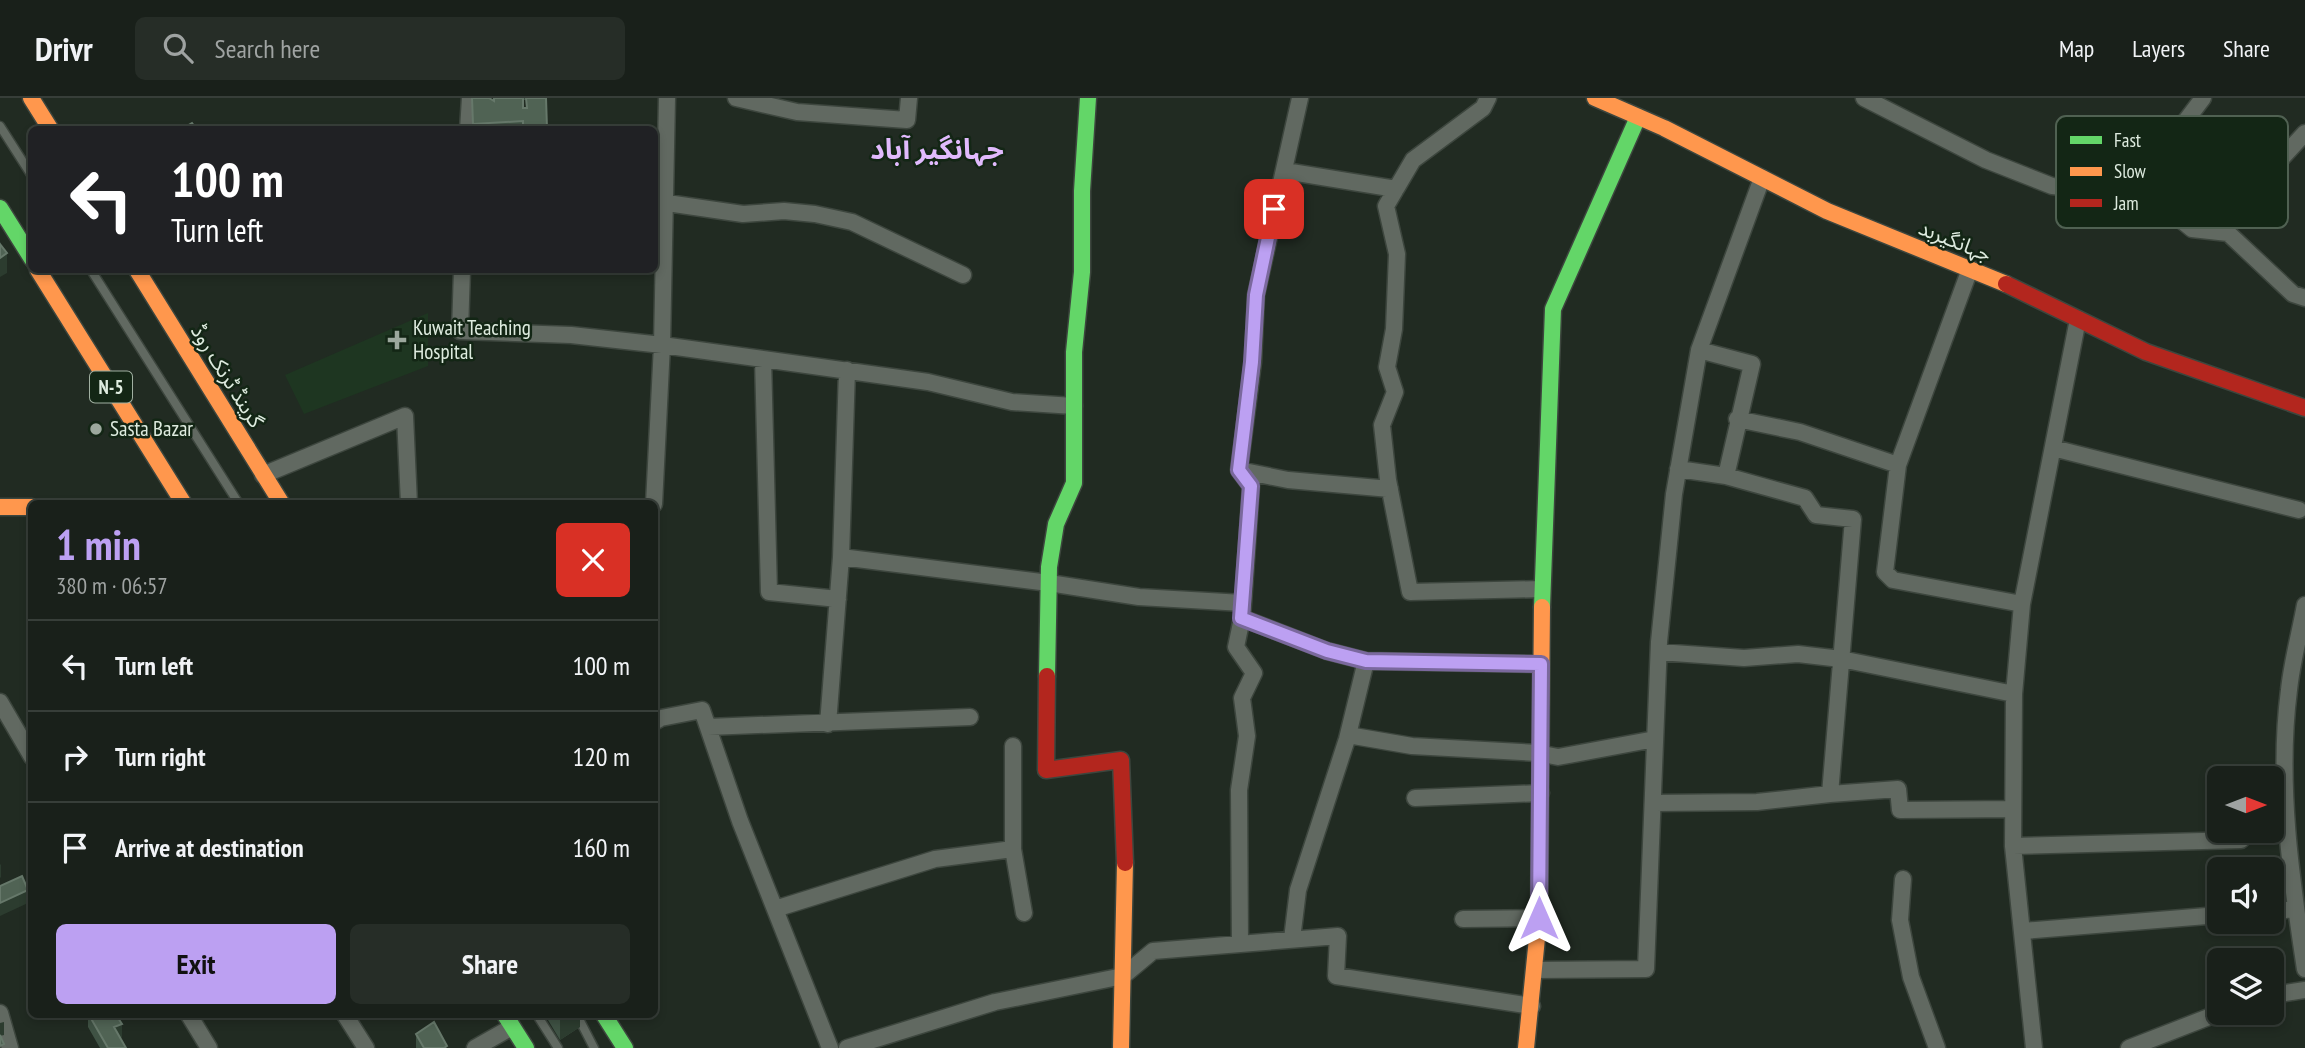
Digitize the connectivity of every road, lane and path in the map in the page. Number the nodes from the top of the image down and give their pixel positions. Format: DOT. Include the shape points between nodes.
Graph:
graph roads {
  1 [pos="32,98"];
  2 [pos="470,98"];
  3 [pos="667,98"];
  4 [pos="736,98"];
  5 [pos="909,98"];
  6 [pos="1088,98"];
  7 [pos="1300,98"];
  8 [pos="1488,98"];
  9 [pos="1595,98"];
  10 [pos="1864,98"];
  11 [pos="2203,98"];
  12 [pos="2189,116"];
  13 [pos="1638,117"];
  14 [pos="0,126"];
  15 [pos="49,126"];
  16 [pos="468,126"];
  17 [pos="2305,133"];
  18 [pos="2288,151"];
  19 [pos="28,170"];
  20 [pos="1285,171"];
  21 [pos="1762,178"];
  22 [pos="2056,186"];
  23 [pos="1396,189"];
  24 [pos="667,203"];
  25 [pos="0,208"];
  26 [pos="2191,228"];
  27 [pos="2217,228"];
  28 [pos="2214,231"];
  29 [pos="28,253"];
  30 [pos="1970,269"];
  31 [pos="40,273"];
  32 [pos="93,273"];
  33 [pos="139,273"];
  34 [pos="462,273"];
  35 [pos="963,275"];
  36 [pos="2305,298"];
  37 [pos="2078,319"];
  38 [pos="663,345"];
  39 [pos="1699,350"];
  40 [pos="763,359"];
  41 [pos="847,370"];
  42 [pos="1074,405"];
  43 [pos="2305,408"];
  44 [pos="1737,419"];
  45 [pos="2053,448"];
  46 [pos="1898,465"];
  47 [pos="1239,470"];
  48 [pos="1678,470"];
  49 [pos="264,475"];
  50 [pos="1726,476"];
  51 [pos="1390,489"];
  52 [pos="182,500"];
  53 [pos="236,500"];
  54 [pos="280,500"];
  55 [pos="409,500"];
  56 [pos="654,500"];
  57 [pos="0,507"];
  58 [pos="28,507"];
  59 [pos="2299,510"];
  60 [pos="841,557"];
  61 [pos="1049,583"];
  62 [pos="1542,589"];
  63 [pos="838,599"];
  64 [pos="2022,604"];
  65 [pos="2305,605"];
  66 [pos="1242,610"];
  67 [pos="1659,652"];
  68 [pos="1842,659"];
  69 [pos="1366,661"];
  70 [pos="1541,664"];
  71 [pos="2014,694"];
  72 [pos="0,702"];
  73 [pos="970,717"];
  74 [pos="658,720"];
  75 [pos="828,724"];
  76 [pos="708,727"];
  77 [pos="1348,734"];
  78 [pos="1656,739"];
  79 [pos="1013,746"];
  80 [pos="28,750"];
  81 [pos="1538,753"];
  82 [pos="1541,793"];
  83 [pos="1830,794"];
  84 [pos="1415,798"];
  85 [pos="1654,803"];
  86 [pos="2013,809"];
  87 [pos="2207,841"];
  88 [pos="2013,846"];
  89 [pos="1013,849"];
  90 [pos="1903,879"];
  91 [pos="775,909"];
  92 [pos="2296,909"];
  93 [pos="2284,910"];
  94 [pos="1024,913"];
  95 [pos="2207,916"];
  96 [pos="1539,918"];
  97 [pos="1463,919"];
  98 [pos="2023,930"];
  99 [pos="1292,939"];
  100 [pos="1240,944"];
  101 [pos="2305,969"];
  102 [pos="1536,970"];
  103 [pos="1123,976"];
  104 [pos="2305,990"];
  105 [pos="2284,993"];
  106 [pos="1532,1006"];
  107 [pos="0,1013"];
  108 [pos="192,1018"];
  109 [pos="347,1018"];
  110 [pos="539,1018"];
  111 [pos="579,1018"];
  112 [pos="606,1018"];
  113 [pos="2207,1019"];
  114 [pos="509,1021"];
  115 [pos="2157,1043"];
  116 [pos="10,1048"];
  117 [pos="209,1048"];
  118 [pos="366,1048"];
  119 [pos="475,1048"];
  120 [pos="526,1048"];
  121 [pos="558,1048"];
  122 [pos="594,1048"];
  123 [pos="625,1048"];
  124 [pos="830,1048"];
  125 [pos="847,1048"];
  126 [pos="1121,1048"];
  127 [pos="1526,1048"];
  128 [pos="1937,1048"];
  129 [pos="2034,1048"];
  130 [pos="2129,1048"];
  1 -- 15 [label="main road"];
  2 -- 16 [label="street"];
  3 -- 24 [label="street"];
  4 -- 5 [label="street" via="797,112 906,120"];
  6 -- 42 [label="main road"];
  7 -- 20 [label="street"];
  8 -- 23 [label="street" via="1483,108 1413,160"];
  9 -- 13 [label="main road, جہانگیربد"];
  10 -- 22 [label="street" via="1986,160"];
  11 -- 12 [label="street"];
  13 -- 21 [label="main road, جہانگیربد"];
  13 -- 62 [label="main road" via="1553,309"];
  14 -- 19 [label="lane"];
  17 -- 18 [label="street"];
  20 -- 23 [label="street"];
  20 -- 47 [label="street" via="1256,295"];
  21 -- 30 [label="main road, جہانگیربد" via="1827,211"];
  21 -- 39 [label="street"];
  23 -- 51 [label="street" via="1386,206 1397,254 1394,329 1387,366 1395,392 1382,425"];
  24 -- 35 [label="street" via="743,214 815,214 852,222"];
  24 -- 38 [label="street"];
  25 -- 29 [label="main road"];
  26 -- 28 [label="street"];
  27 -- 28 [label="street"];
  28 -- 36 [label="street" via="2228,233 2293,294"];
  30 -- 37 [label="main road, جہانگیربد"];
  30 -- 46 [label="street"];
  31 -- 52 [label="main road, N-5"];
  32 -- 53 [label="lane"];
  33 -- 49 [label="main road, گرینڈ ٹرنک روڈ"];
  34 -- 38 [label="street" via="460,331 571,335"];
  37 -- 43 [label="main road, جہانگیربد" via="2146,352"];
  37 -- 45 [label="street"];
  38 -- 40 [label="street"];
  38 -- 56 [label="street"];
  39 -- 44 [label="street" via="1752,364"];
  39 -- 48 [label="street"];
  40 -- 41 [label="street"];
  40 -- 63 [label="street" via="769,592"];
  41 -- 42 [label="street" via="928,382 1012,402"];
  41 -- 60 [label="street"];
  42 -- 61 [label="main road" via="1074,483 1056,524"];
  44 -- 46 [label="street" via="1800,432"];
  44 -- 50 [label="street"];
  45 -- 59 [label="street"];
  45 -- 64 [label="street"];
  46 -- 64 [label="street" via="1887,578"];
  47 -- 51 [label="street" via="1287,481"];
  47 -- 66 [label="street" via="1251,486"];
  48 -- 50 [label="street"];
  48 -- 67 [label="street"];
  49 -- 54 [label="main road, گرینڈ ٹرنک روڈ"];
  49 -- 55 [label="street" via="405,416"];
  50 -- 68 [label="street" via="1805,498 1816,515 1853,519"];
  51 -- 62 [label="street" via="1410,592"];
  57 -- 58 [label="main road"];
  60 -- 61 [label="street"];
  60 -- 63 [label="street"];
  61 -- 66 [label="street"];
  61 -- 103 [label="main road" via="1046,770 1121,760"];
  62 -- 70 [label="main road"];
  63 -- 75 [label="street"];
  64 -- 71 [label="street"];
  65 -- 92 [label="street" via="2286,729"];
  66 -- 69 [label="street" via="1327,651"];
  66 -- 100 [label="street" via="1236,647 1254,673 1242,698 1247,736 1239,790"];
  67 -- 68 [label="street"];
  67 -- 78 [label="street"];
  68 -- 71 [label="street"];
  68 -- 83 [label="street"];
  69 -- 70 [label="street"];
  69 -- 77 [label="street"];
  70 -- 81 [label="main road"];
  71 -- 86 [label="street"];
  72 -- 80 [label="street"];
  73 -- 75 [label="street"];
  74 -- 76 [label="street" via="702,710"];
  75 -- 76 [label="street"];
  76 -- 91 [label="street"];
  77 -- 81 [label="street" via="1412,746"];
  77 -- 99 [label="street" via="1298,890"];
  78 -- 81 [label="street" via="1558,757"];
  78 -- 85 [label="street"];
  79 -- 89 [label="street"];
  81 -- 82 [label="main road"];
  82 -- 84 [label="street"];
  82 -- 96 [label="main road"];
  83 -- 85 [label="street" via="1756,802"];
  83 -- 86 [label="street" via="1898,789 1900,810"];
  85 -- 102 [label="street" via="1646,969"];
  86 -- 88 [label="street"];
  87 -- 88 [label="street"];
  88 -- 98 [label="street"];
  89 -- 91 [label="street" via="935,859"];
  89 -- 94 [label="street"];
  90 -- 128 [label="street" via="1900,920 1906,954"];
  91 -- 124 [label="street"];
  92 -- 93 [label="street"];
  92 -- 101 [label="street"];
  95 -- 98 [label="street"];
  96 -- 97 [label="street"];
  96 -- 102 [label="main road"];
  98 -- 129 [label="street"];
  99 -- 100 [label="street"];
  99 -- 106 [label="street" via="1338,936 1336,976"];
  100 -- 103 [label="street" via="1153,951"];
  102 -- 106 [label="main road"];
  103 -- 125 [label="street" via="995,1002"];
  103 -- 126 [label="main road"];
  104 -- 105 [label="street"];
  106 -- 127 [label="main road"];
  107 -- 116 [label="street"];
  108 -- 117 [label="street"];
  109 -- 118 [label="street"];
  110 -- 121 [label="lane"];
  111 -- 122 [label="lane"];
  112 -- 123 [label="main road"];
  113 -- 115 [label="street"];
  114 -- 119 [label="street"];
  114 -- 120 [label="main road"];
  115 -- 130 [label="street"];
}
